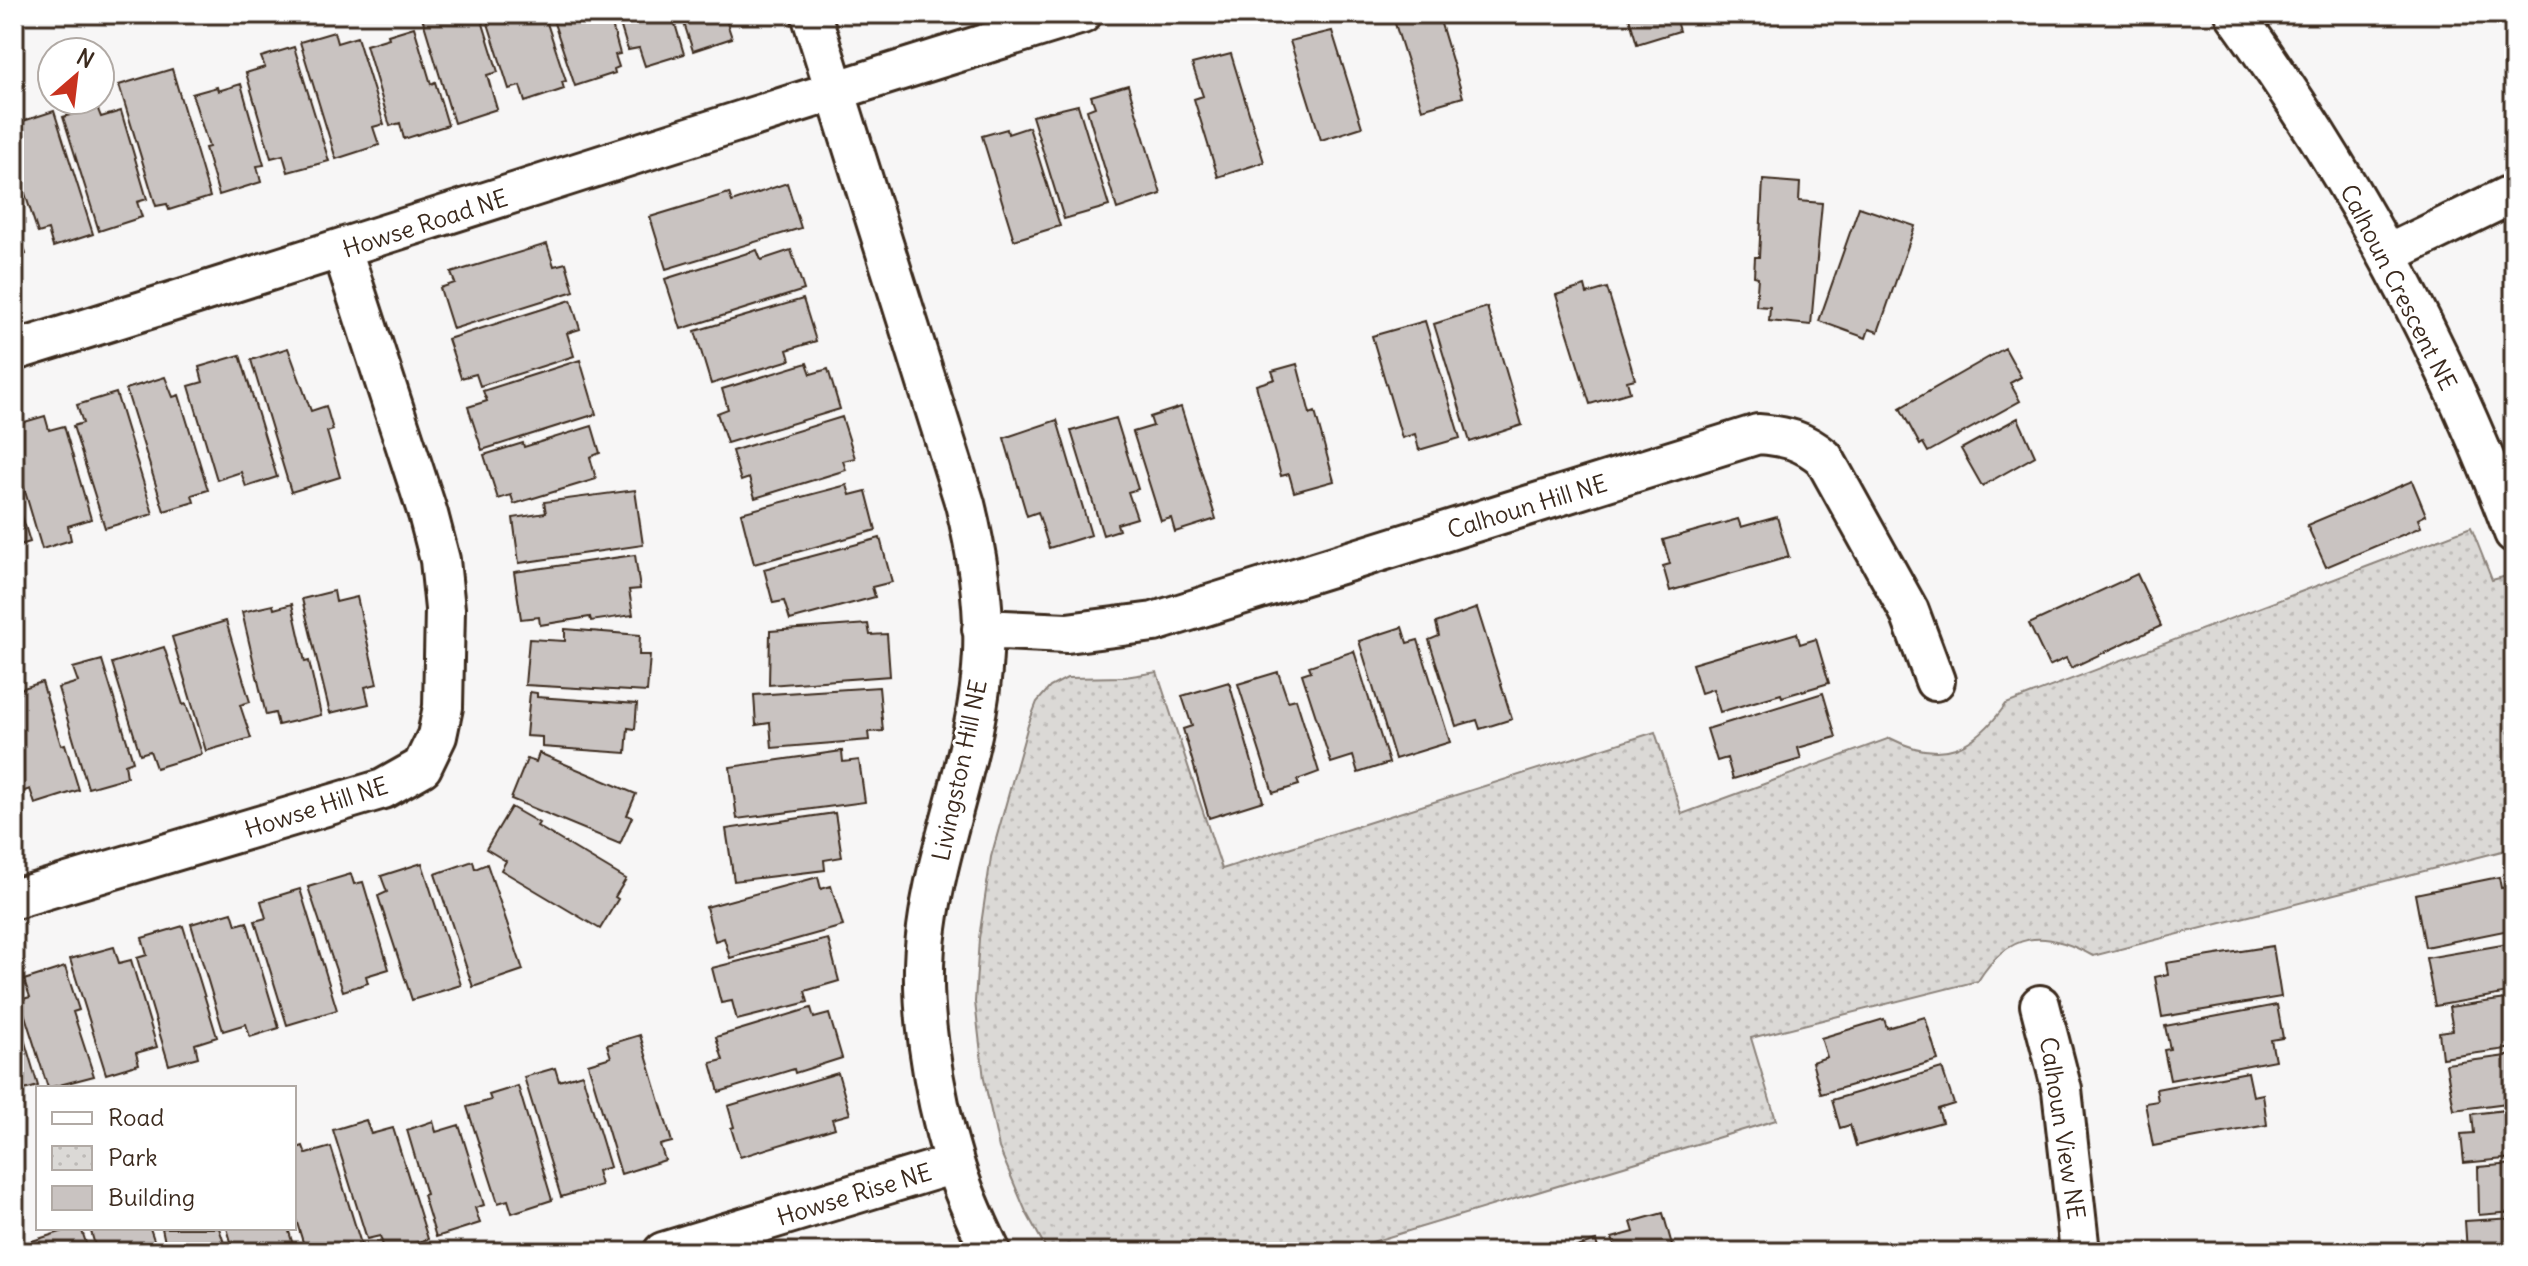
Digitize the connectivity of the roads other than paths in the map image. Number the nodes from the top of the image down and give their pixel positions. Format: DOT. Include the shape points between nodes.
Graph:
graph roads {
  1 [pos="811,14"];
  2 [pos="1082,14"];
  3 [pos="2235,14"];
  4 [pos="834,90"];
  5 [pos="2514,193"];
  6 [pos="342,250"];
  7 [pos="2388,254"];
  8 [pos="14,351"];
  9 [pos="2514,533"];
  10 [pos="982,629"];
  11 [pos="1935,681"];
  12 [pos="14,899"];
  13 [pos="2040,1005"];
  14 [pos="954,1164"];
  15 [pos="663,1252"];
  16 [pos="991,1252"];
  17 [pos="2080,1252"];
  1 -- 4 [label="street, Livingston Hill NE"];
  2 -- 4 [label="street"];
  3 -- 7 [label="street, Calhoun Crescent NE"];
  4 -- 6 [label="street, Howse Road NE"];
  4 -- 10 [label="street, Livingston Hill NE" via="965,504 979,574"];
  5 -- 7 [label="street"];
  6 -- 8 [label="street, Howse Road NE"];
  6 -- 12 [label="street, Howse Hill NE" via="440,560 443,707 422,767 383,789"];
  7 -- 9 [label="street, Calhoun Crescent NE"];
  10 -- 11 [label="street, Calhoun Hill NE" via="1067,633 1154,622 1758,434 1785,436 1824,458 1909,611"];
  10 -- 14 [label="street, Livingston Hill NE" via="983,656 969,744 926,930 929,1031"];
  13 -- 17 [label="street, Calhoun View NE" via="2062,1090"];
  14 -- 15 [label="street, Howse Rise NE"];
  14 -- 16 [label="street, Livingston Hill NE"];
}
